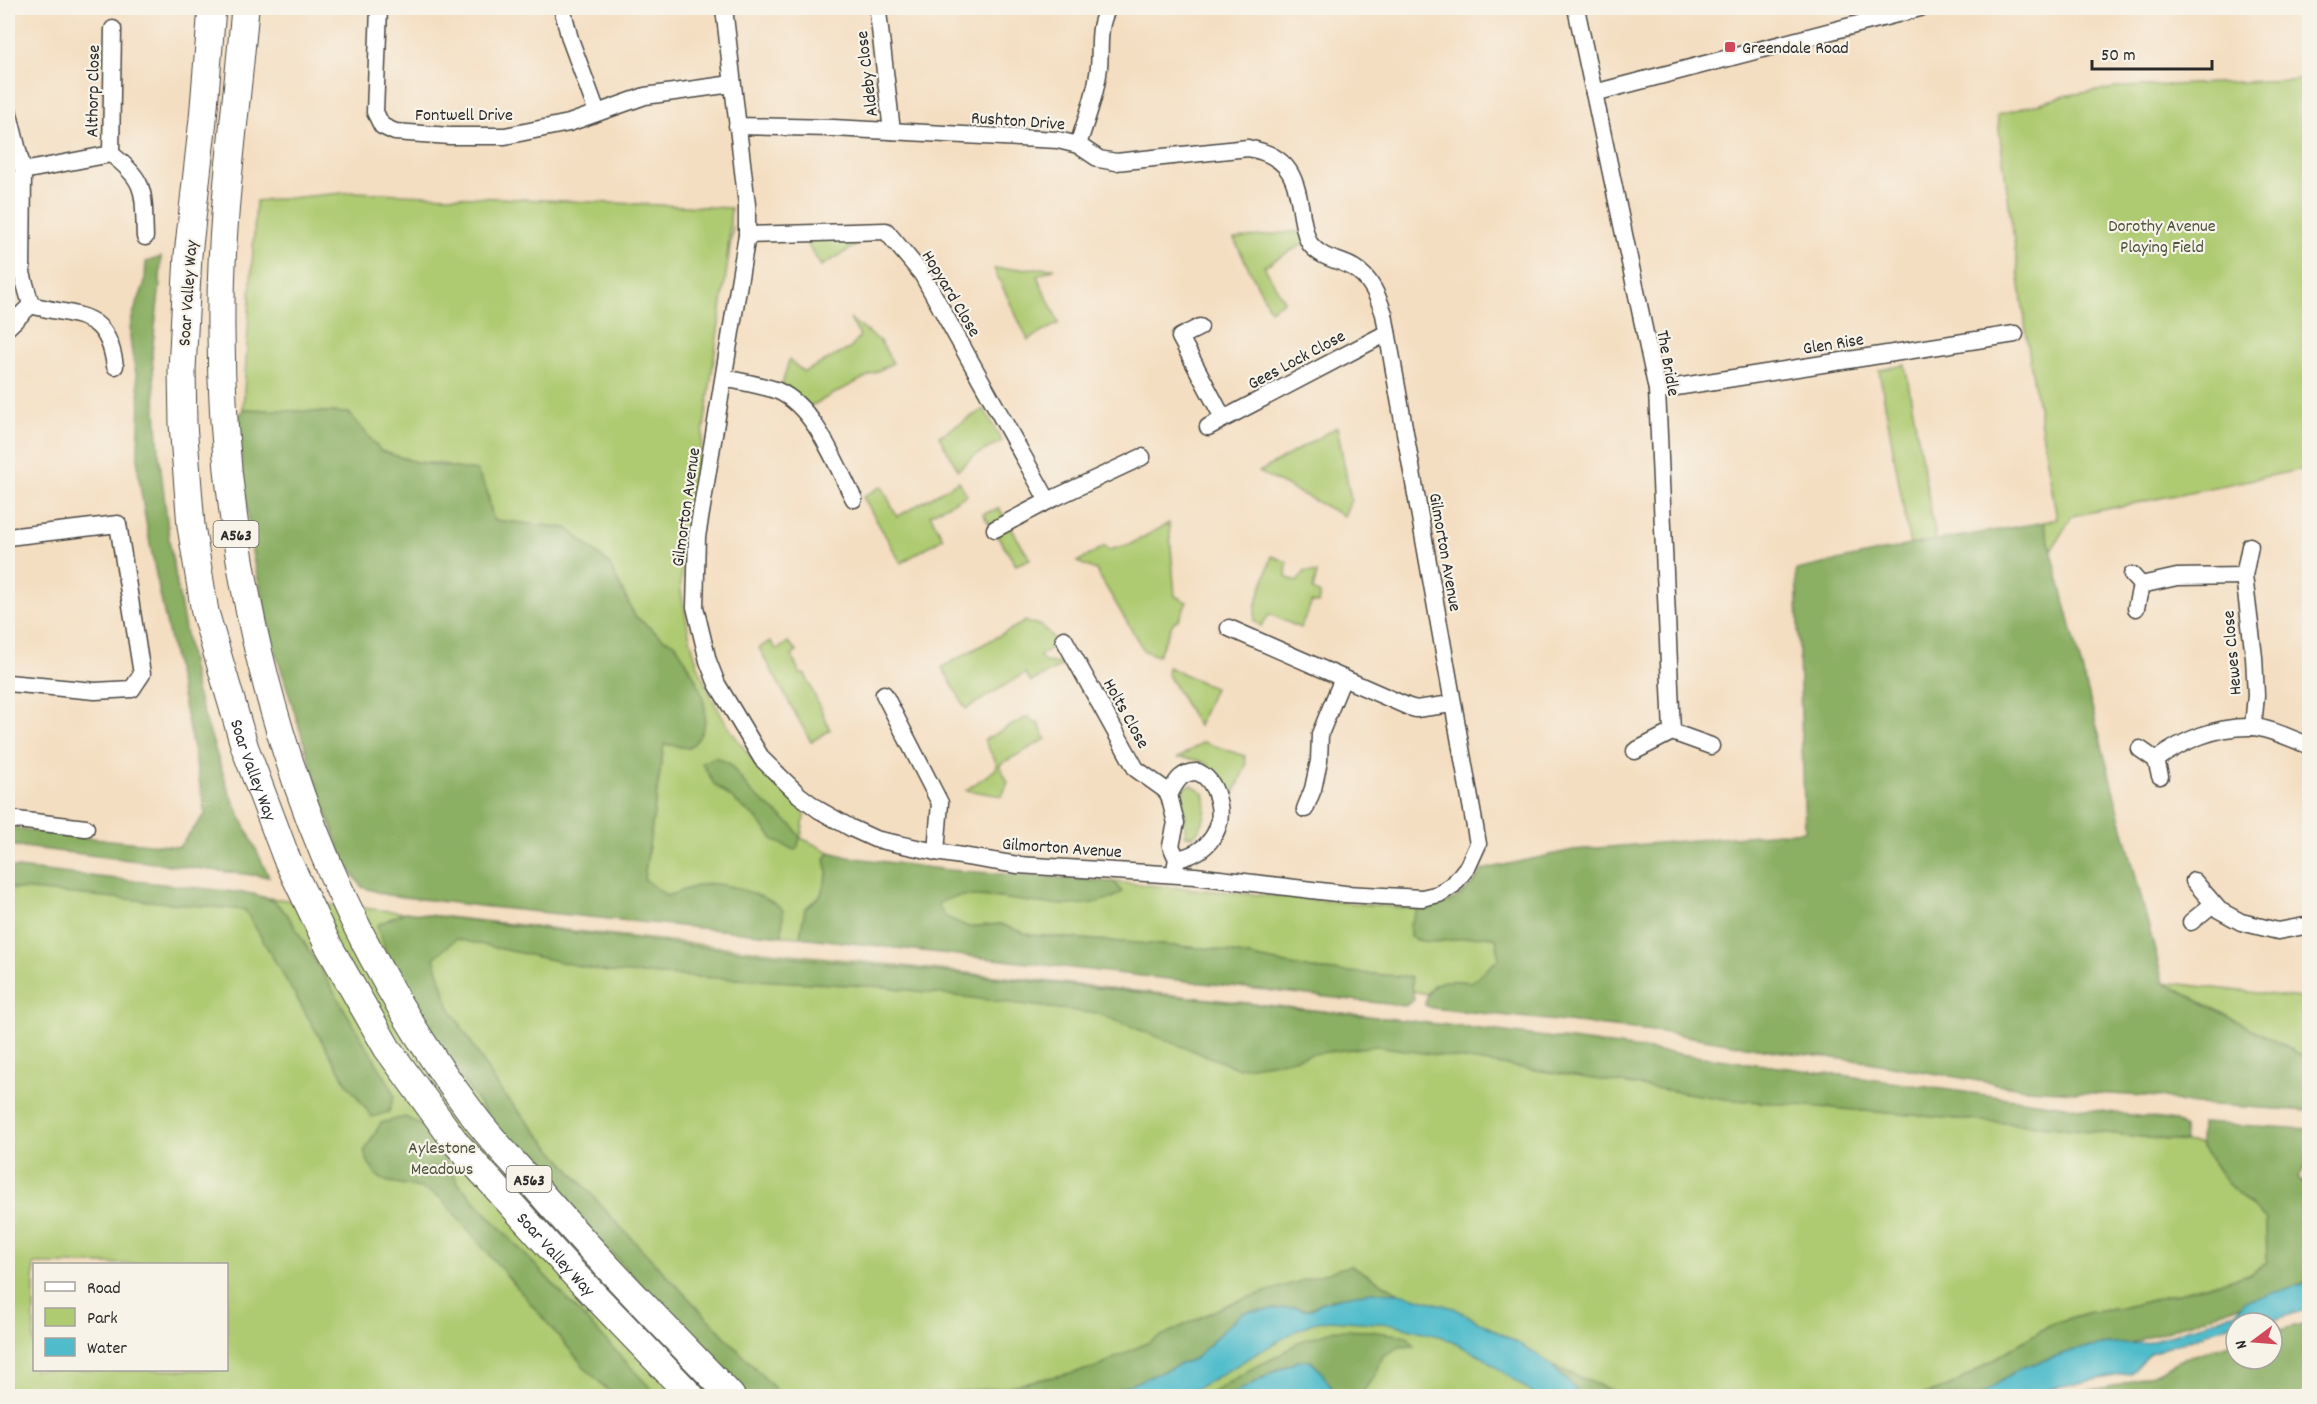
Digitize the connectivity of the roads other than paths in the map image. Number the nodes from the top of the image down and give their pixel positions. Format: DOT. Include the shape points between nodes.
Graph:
graph roads {
  1 [pos="212,8"];
  2 [pos="245,8"];
  3 [pos="379,8"];
  4 [pos="562,8"];
  5 [pos="724,8"];
  6 [pos="1108,8"];
  7 [pos="1576,8"];
  8 [pos="1920,8"];
  9 [pos="878,12"];
  10 [pos="113,29"];
  11 [pos="732,84"];
  12 [pos="1594,93"];
  13 [pos="8,110"];
  14 [pos="597,112"];
  15 [pos="737,126"];
  16 [pos="892,131"];
  17 [pos="1078,145"];
  18 [pos="111,154"];
  19 [pos="22,171"];
  20 [pos="747,235"];
  21 [pos="1305,235"];
  22 [pos="145,237"];
  23 [pos="14,238"];
  24 [pos="31,305"];
  25 [pos="8,327"];
  26 [pos="1200,327"];
  27 [pos="1387,333"];
  28 [pos="2015,334"];
  29 [pos="115,366"];
  30 [pos="724,378"];
  31 [pos="1657,390"];
  32 [pos="1223,418"];
  33 [pos="1208,427"];
  34 [pos="1142,458"];
  35 [pos="854,499"];
  36 [pos="1048,501"];
  37 [pos="995,529"];
  38 [pos="8,537"];
  39 [pos="2250,546"];
  40 [pos="2244,576"];
  41 [pos="2136,608"];
  42 [pos="1229,628"];
  43 [pos="1064,639"];
  44 [pos="1343,678"];
  45 [pos="8,683"];
  46 [pos="884,694"];
  47 [pos="1452,704"];
  48 [pos="2253,727"];
  49 [pos="1672,732"];
  50 [pos="1711,746"];
  51 [pos="2310,746"];
  52 [pos="2139,749"];
  53 [pos="1635,751"];
  54 [pos="1169,795"];
  55 [pos="1305,808"];
  56 [pos="8,819"];
  57 [pos="86,828"];
  58 [pos="936,852"];
  59 [pos="1176,867"];
  60 [pos="2194,881"];
  61 [pos="2213,904"];
  62 [pos="2191,922"];
  63 [pos="2310,924"];
  64 [pos="691,1396"];
  65 [pos="731,1396"];
  1 -- 64 [label="highway, Soar Valley Way / A563" via="184,312 185,471 205,612 245,748 286,857 327,943 387,1048 456,1143"];
  2 -- 65 [label="highway, Soar Valley Way / A563" via="222,258 220,352 225,445 237,538 261,665 301,800 361,935 414,1029 475,1118 568,1225"];
  3 -- 14 [label="street, Fontwell Drive" via="375,112 382,126 405,134 505,136 542,130"];
  4 -- 14 [label="street"];
  5 -- 11 [label="street, Gilmorton Avenue"];
  6 -- 17 [label="street" via="1101,19 1095,90"];
  7 -- 12 [label="street, The Bridle"];
  8 -- 12 [label="street"];
  9 -- 16 [label="street, Aldeby Close"];
  10 -- 18 [label="street, Althorp Close"];
  11 -- 14 [label="street, Fontwell Drive" via="645,96"];
  11 -- 15 [label="street, Gilmorton Avenue"];
  12 -- 31 [label="street, The Bridle"];
  13 -- 19 [label="street"];
  15 -- 16 [label="street, Rushton Drive"];
  15 -- 20 [label="street, Gilmorton Avenue"];
  16 -- 17 [label="street, Rushton Drive" via="1058,140"];
  17 -- 21 [label="street, Rushton Drive" via="1099,159 1116,162 1220,149 1268,152 1282,161 1292,175"];
  18 -- 19 [label="street, Althorp Close"];
  18 -- 22 [label="street, Althorp Close" via="133,172 140,187"];
  19 -- 23 [label="street"];
  20 -- 30 [label="street, Gilmorton Avenue"];
  20 -- 36 [label="street, Hopyard Close" via="886,231 922,274"];
  21 -- 27 [label="street, Gilmorton Avenue" via="1318,251 1366,278 1378,296"];
  23 -- 24 [label="street"];
  24 -- 25 [label="street"];
  24 -- 29 [label="street" via="88,318 104,330"];
  26 -- 32 [label="street" via="1180,338"];
  27 -- 32 [label="street, Gees Lock Close"];
  27 -- 47 [label="street, Gilmorton Avenue"];
  28 -- 31 [label="street, Glen Rise"];
  30 -- 35 [label="street" via="780,392 803,410"];
  30 -- 58 [label="street, Gilmorton Avenue" via="697,537 695,571 697,624 717,684 762,759 799,795 850,828 875,839"];
  31 -- 49 [label="street, The Bridle"];
  32 -- 33 [label="street, Gees Lock Close"];
  34 -- 36 [label="street"];
  36 -- 37 [label="street"];
  38 -- 45 [label="street" via="118,524 142,674 132,689 95,691"];
  39 -- 40 [label="street, Hewes Close"];
  40 -- 41 [label="street" via="2137,580"];
  40 -- 48 [label="street, Hewes Close" via="2254,657"];
  42 -- 44 [label="street"];
  43 -- 54 [label="street, Holts Close" via="1136,769"];
  44 -- 47 [label="street" via="1409,707"];
  44 -- 55 [label="street" via="1320,734 1319,761"];
  46 -- 58 [label="street" via="940,803"];
  47 -- 59 [label="street, Gilmorton Avenue" via="1478,844 1468,866 1453,885 1439,894 1422,898 1345,894"];
  48 -- 51 [label="street"];
  48 -- 52 [label="street" via="2218,731 2181,742 2158,768"];
  49 -- 50 [label="street"];
  49 -- 53 [label="street"];
  54 -- 59 [label="street" via="1176,816 1171,846"];
  54 -- 59 [label="street" via="1185,773 1198,772 1211,782 1220,806 1215,834 1207,845"];
  56 -- 57 [label="street"];
  58 -- 59 [label="street, Gilmorton Avenue" via="1018,865"];
  60 -- 61 [label="street"];
  61 -- 62 [label="street"];
  61 -- 63 [label="street" via="2241,922 2278,931"];
}
